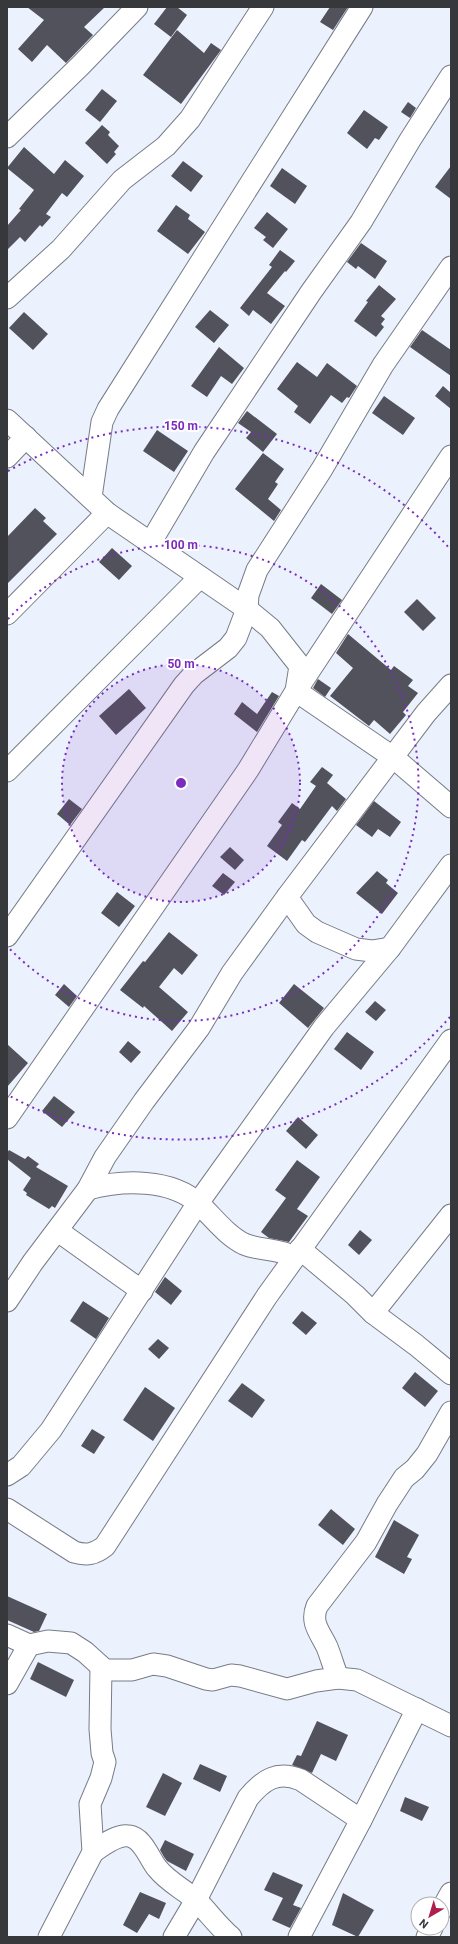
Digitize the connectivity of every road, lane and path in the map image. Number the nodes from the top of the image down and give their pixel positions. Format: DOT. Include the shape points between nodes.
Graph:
graph roads {
  1 [pos="137,7"];
  2 [pos="263,7"];
  3 [pos="362,7"];
  4 [pos="451,76"];
  5 [pos="7,137"];
  6 [pos="451,268"];
  7 [pos="7,298"];
  8 [pos="7,420"];
  9 [pos="26,437"];
  10 [pos="451,456"];
  11 [pos="7,457"];
  12 [pos="90,497"];
  13 [pos="107,513"];
  14 [pos="151,542"];
  15 [pos="200,577"];
  16 [pos="247,609"];
  17 [pos="7,614"];
  18 [pos="451,685"];
  19 [pos="296,691"];
  20 [pos="394,758"];
  21 [pos="7,771"];
  22 [pos="451,807"];
  23 [pos="451,865"];
  24 [pos="286,897"];
  25 [pos="7,936"];
  26 [pos="390,948"];
  27 [pos="451,1040"];
  28 [pos="14,1096"];
  29 [pos="7,1118"];
  30 [pos="88,1189"];
  31 [pos="198,1203"];
  32 [pos="451,1216"];
  33 [pos="58,1231"];
  34 [pos="297,1253"];
  35 [pos="142,1291"];
  36 [pos="7,1302"];
  37 [pos="373,1313"];
  38 [pos="451,1374"];
  39 [pos="451,1412"];
  40 [pos="7,1475"];
  41 [pos="7,1509"];
  42 [pos="7,1635"];
  43 [pos="29,1645"];
  44 [pos="101,1667"];
  45 [pos="338,1678"];
  46 [pos="7,1684"];
  47 [pos="417,1709"];
  48 [pos="451,1726"];
  49 [pos="361,1820"];
  50 [pos="93,1852"];
  51 [pos="196,1900"];
  52 [pos="49,1937"];
  53 [pos="174,1937"];
  54 [pos="231,1937"];
  55 [pos="299,1937"];
  1 -- 5 [label="street"];
  2 -- 7 [label="street" via="212,87 171,140 122,180 61,249"];
  3 -- 12 [label="street" via="108,409 102,422"];
  4 -- 14 [label="street" via="361,222 204,452"];
  6 -- 16 [label="street" via="383,365 322,469 257,570 248,595"];
  8 -- 9 [label="street"];
  9 -- 11 [label="street"];
  9 -- 12 [label="street"];
  10 -- 19 [label="street"];
  12 -- 13 [label="street"];
  13 -- 14 [label="street"];
  13 -- 17 [label="street"];
  14 -- 15 [label="street"];
  15 -- 16 [label="street"];
  15 -- 21 [label="street"];
  16 -- 19 [label="street" via="270,628 300,666"];
  16 -- 25 [label="street" via="236,638 228,648 184,685"];
  18 -- 20 [label="street" via="426,713"];
  19 -- 20 [label="street"];
  19 -- 28 [label="street" via="248,770"];
  20 -- 22 [label="street"];
  20 -- 24 [label="street"];
  23 -- 26 [label="street"];
  24 -- 26 [label="street" via="306,924 317,932 356,950"];
  24 -- 30 [label="street" via="232,973 199,1028 105,1157"];
  26 -- 31 [label="street" via="324,1027"];
  27 -- 34 [label="street"];
  28 -- 29 [label="street"];
  30 -- 31 [label="street" via="128,1182 147,1183 189,1196"];
  30 -- 33 [label="street"];
  31 -- 34 [label="street" via="227,1232 244,1243"];
  31 -- 35 [label="street"];
  32 -- 37 [label="street"];
  33 -- 35 [label="street"];
  33 -- 36 [label="street" via="33,1262"];
  34 -- 37 [label="street" via="345,1285"];
  34 -- 41 [label="street" via="106,1546 97,1553 87,1555 74,1552"];
  35 -- 40 [label="street" via="51,1430 21,1466"];
  37 -- 38 [label="street"];
  39 -- 45 [label="street" via="427,1454 404,1478 366,1542 316,1609 314,1622 327,1647"];
  42 -- 43 [label="street"];
  43 -- 44 [label="street" via="48,1641 71,1643"];
  43 -- 46 [label="street"];
  44 -- 45 [label="street" via="111,1671 132,1670 154,1664 206,1680 232,1675 288,1689"];
  44 -- 50 [label="street" via="100,1729 105,1762 90,1804"];
  45 -- 47 [label="street" via="368,1684"];
  47 -- 48 [label="street"];
  47 -- 49 [label="street"];
  49 -- 51 [label="street" via="295,1778 280,1775 269,1780 258,1786 248,1798"];
  49 -- 55 [label="street"];
  50 -- 51 [label="street" via="122,1836 130,1836 141,1843 169,1881"];
  50 -- 52 [label="street"];
  51 -- 53 [label="street"];
  51 -- 54 [label="street"];
}
